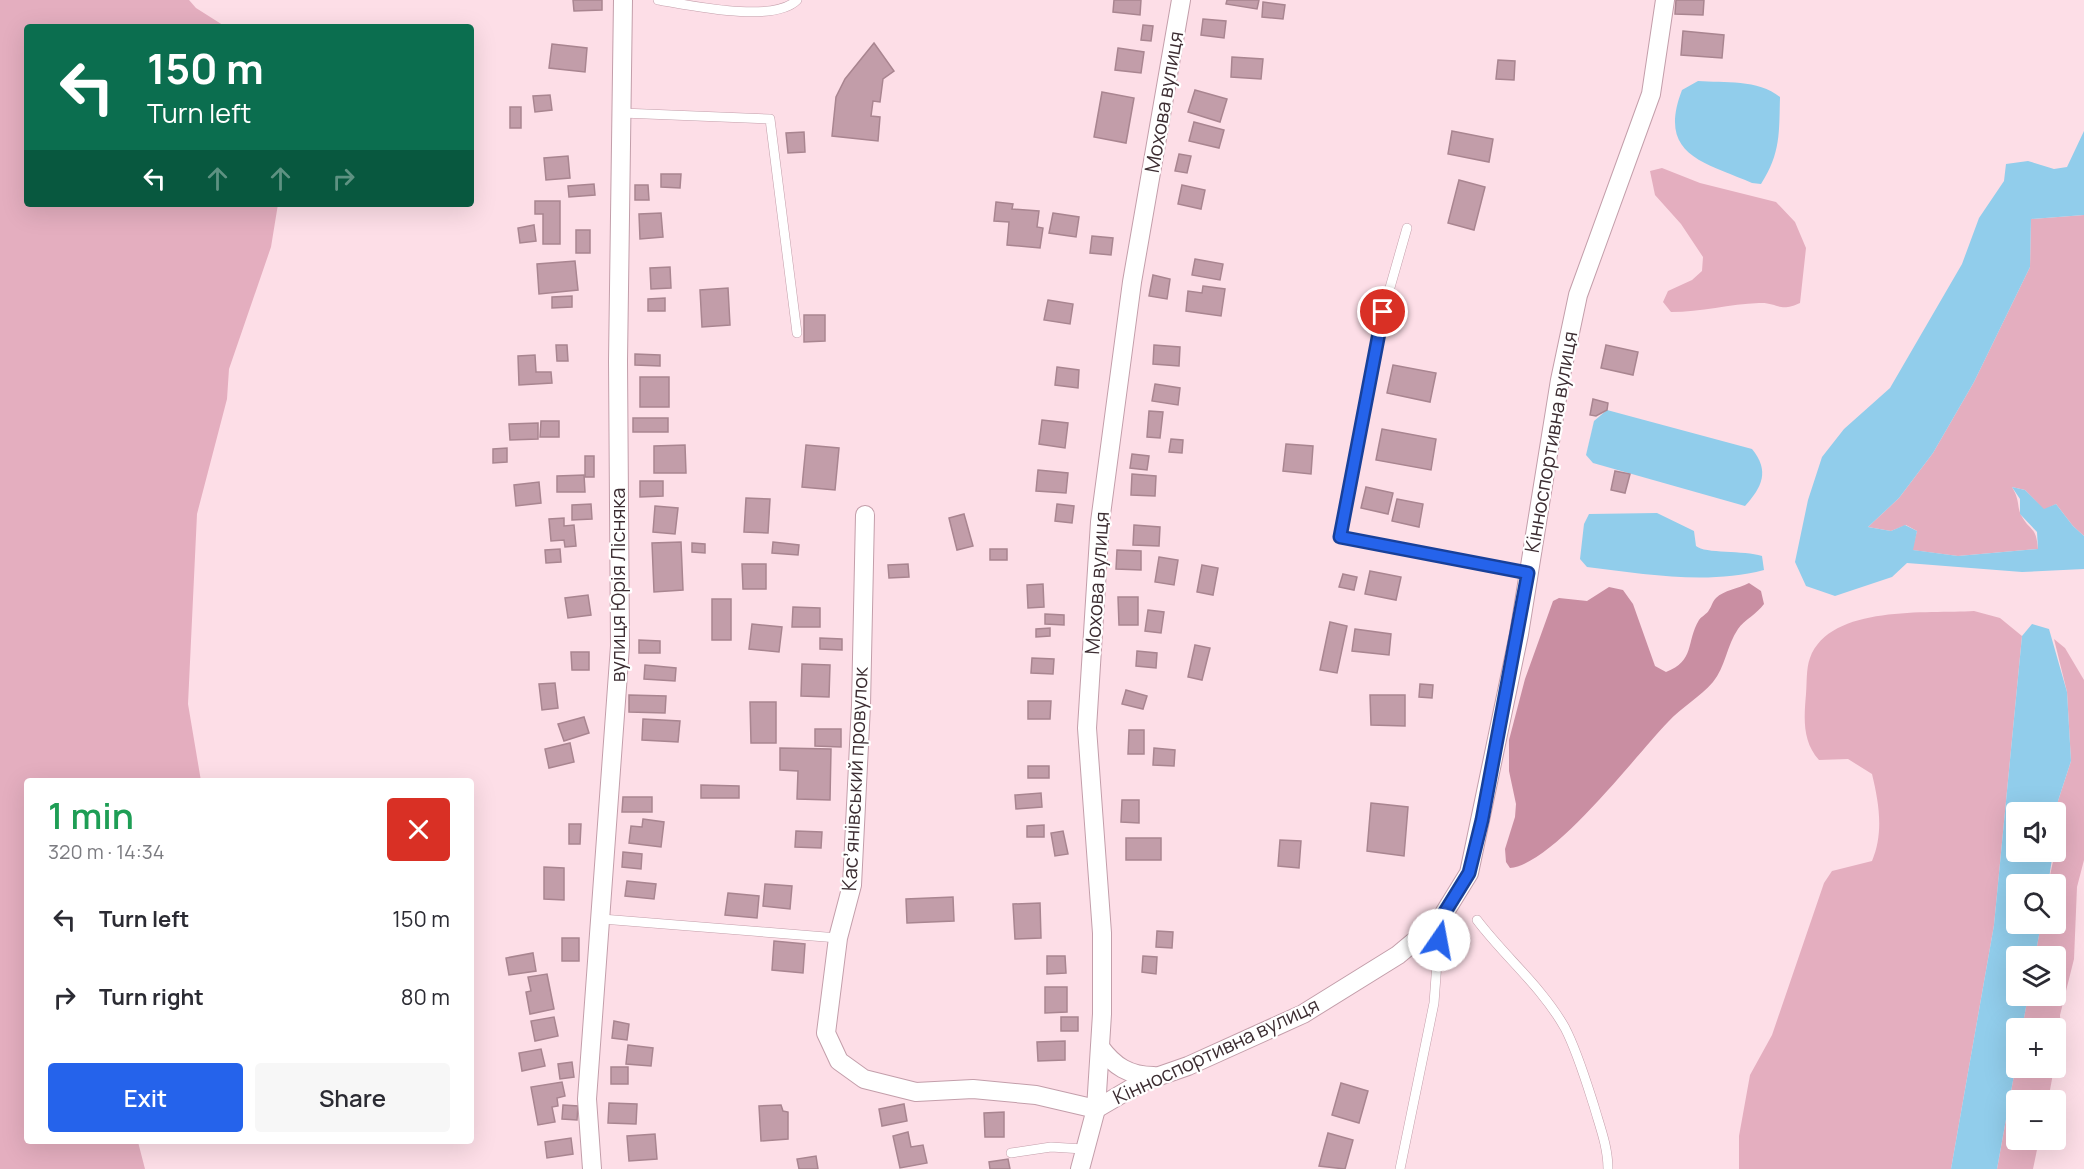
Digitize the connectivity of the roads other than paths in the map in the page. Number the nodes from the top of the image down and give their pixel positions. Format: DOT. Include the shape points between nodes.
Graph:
graph roads {
  1 [pos="622,0"];
  2 [pos="658,0"];
  3 [pos="797,0"];
  4 [pos="1181,0"];
  5 [pos="1665,0"];
  6 [pos="622,113"];
  7 [pos="1407,228"];
  8 [pos="797,333"];
  9 [pos="865,515"];
  10 [pos="1528,573"];
  11 [pos="602,919"];
  12 [pos="1440,920"];
  13 [pos="1477,920"];
  14 [pos="838,938"];
  15 [pos="1100,1047"];
  16 [pos="1159,1076"];
  17 [pos="1096,1109"];
  18 [pos="1083,1149"];
  19 [pos="1011,1153"];
  20 [pos="592,1169"];
  21 [pos="1080,1169"];
  22 [pos="1400,1169"];
  23 [pos="1608,1169"];
  1 -- 6 [label="street, вулиця Юрія Лісняка"];
  2 -- 3 [label="lane" via="713,9 769,11 787,8"];
  4 -- 15 [label="street, Мохова вулиця" via="1132,282 1100,522 1087,728 1102,933"];
  5 -- 10 [label="street, Кінноспортивна вулиця" via="1650,94 1578,295"];
  6 -- 8 [label="lane" via="770,119"];
  6 -- 11 [label="street, вулиця Юрія Лісняка" via="618,361 620,646"];
  7 -- 10 [label="lane" via="1383,312 1340,537"];
  9 -- 14 [label="street, Касʼянівський провулок" via="852,885"];
  10 -- 12 [label="street, Кінноспортивна вулиця" via="1469,873"];
  11 -- 14 [label="lane"];
  11 -- 20 [label="street, вулиця Юрія Лісняка" via="587,1099"];
  12 -- 16 [label="street, Кінноспортивна вулиця" via="1398,955 1304,1014"];
  12 -- 22 [label="lane" via="1434,1003"];
  13 -- 23 [label="lane" via="1520,968 1564,1028 1599,1121 1608,1152"];
  14 -- 17 [label="street, Касʼянівський провулок" via="826,1033 839,1061 864,1079 916,1092 973,1089 1025,1094"];
  15 -- 16 [label="street" via="1113,1064 1127,1071"];
  15 -- 17 [label="street, Мохова вулиця"];
  16 -- 17 [label="street, Кінноспортивна вулиця"];
  17 -- 18 [label="street, Мохова вулиця"];
  18 -- 19 [label="lane" via="1051,1147"];
  18 -- 21 [label="street, Мохова вулиця"];
}
